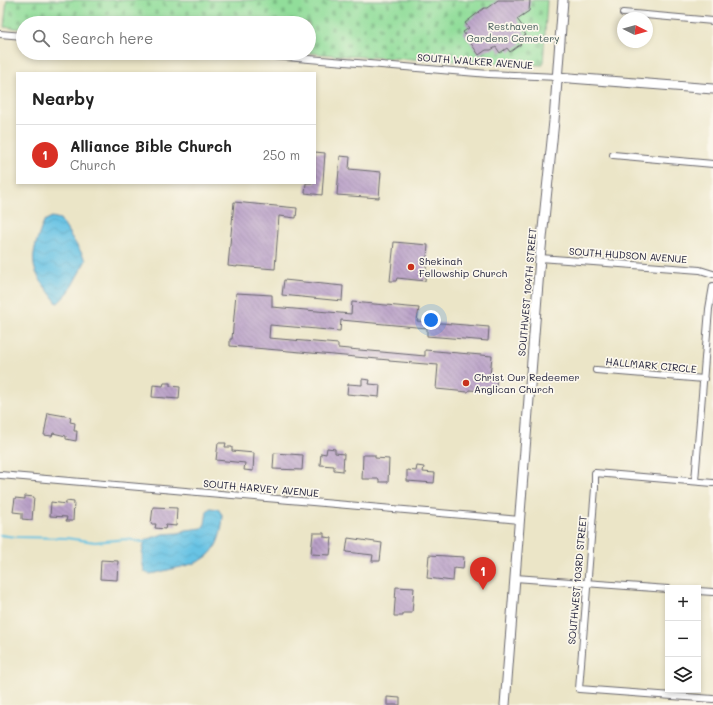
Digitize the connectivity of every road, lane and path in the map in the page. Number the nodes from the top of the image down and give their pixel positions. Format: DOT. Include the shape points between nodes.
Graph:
graph roads {
  1 [pos="563,0"];
  2 [pos="653,16"];
  3 [pos="713,21"];
  4 [pos="0,34"];
  5 [pos="16,35"];
  6 [pos="316,60"];
  7 [pos="557,77"];
  8 [pos="713,89"];
  9 [pos="613,155"];
  10 [pos="713,164"];
  11 [pos="540,258"];
  12 [pos="713,274"];
  13 [pos="713,286"];
  14 [pos="596,370"];
  15 [pos="704,379"];
  16 [pos="0,475"];
  17 [pos="695,481"];
  18 [pos="713,483"];
  19 [pos="520,520"];
  20 [pos="515,578"];
  21 [pos="587,583"];
  22 [pos="665,589"];
  23 [pos="701,591"];
  24 [pos="713,592"];
  25 [pos="713,699"];
  26 [pos="505,705"];
  1 -- 7 [label="main road, SOUTHWEST 104TH STREET"];
  2 -- 3 [label="street"];
  4 -- 5 [label="street"];
  6 -- 7 [label="street, SOUTH WALKER AVENUE"];
  7 -- 8 [label="main road, SOUTH WALKER AVENUE"];
  7 -- 11 [label="main road, SOUTHWEST 104TH STREET"];
  9 -- 10 [label="street"];
  11 -- 12 [label="street, SOUTH HUDSON AVENUE" via="700,270"];
  11 -- 19 [label="main road, SOUTHWEST 104TH STREET"];
  13 -- 15 [label="street"];
  14 -- 15 [label="street, HALLMARK CIRCLE"];
  15 -- 17 [label="street"];
  16 -- 19 [label="street, SOUTH HARVEY AVENUE"];
  17 -- 18 [label="street"];
  17 -- 21 [label="street, SOUTHWEST 103RD STREET" via="595,473"];
  19 -- 20 [label="main road, SOUTHWEST 104TH STREET"];
  20 -- 21 [label="street"];
  20 -- 26 [label="main road, SOUTHWEST 104TH STREET"];
  21 -- 22 [label="street"];
  21 -- 25 [label="street, SOUTHWEST 103RD STREET" via="579,689"];
  23 -- 24 [label="street"];
}
